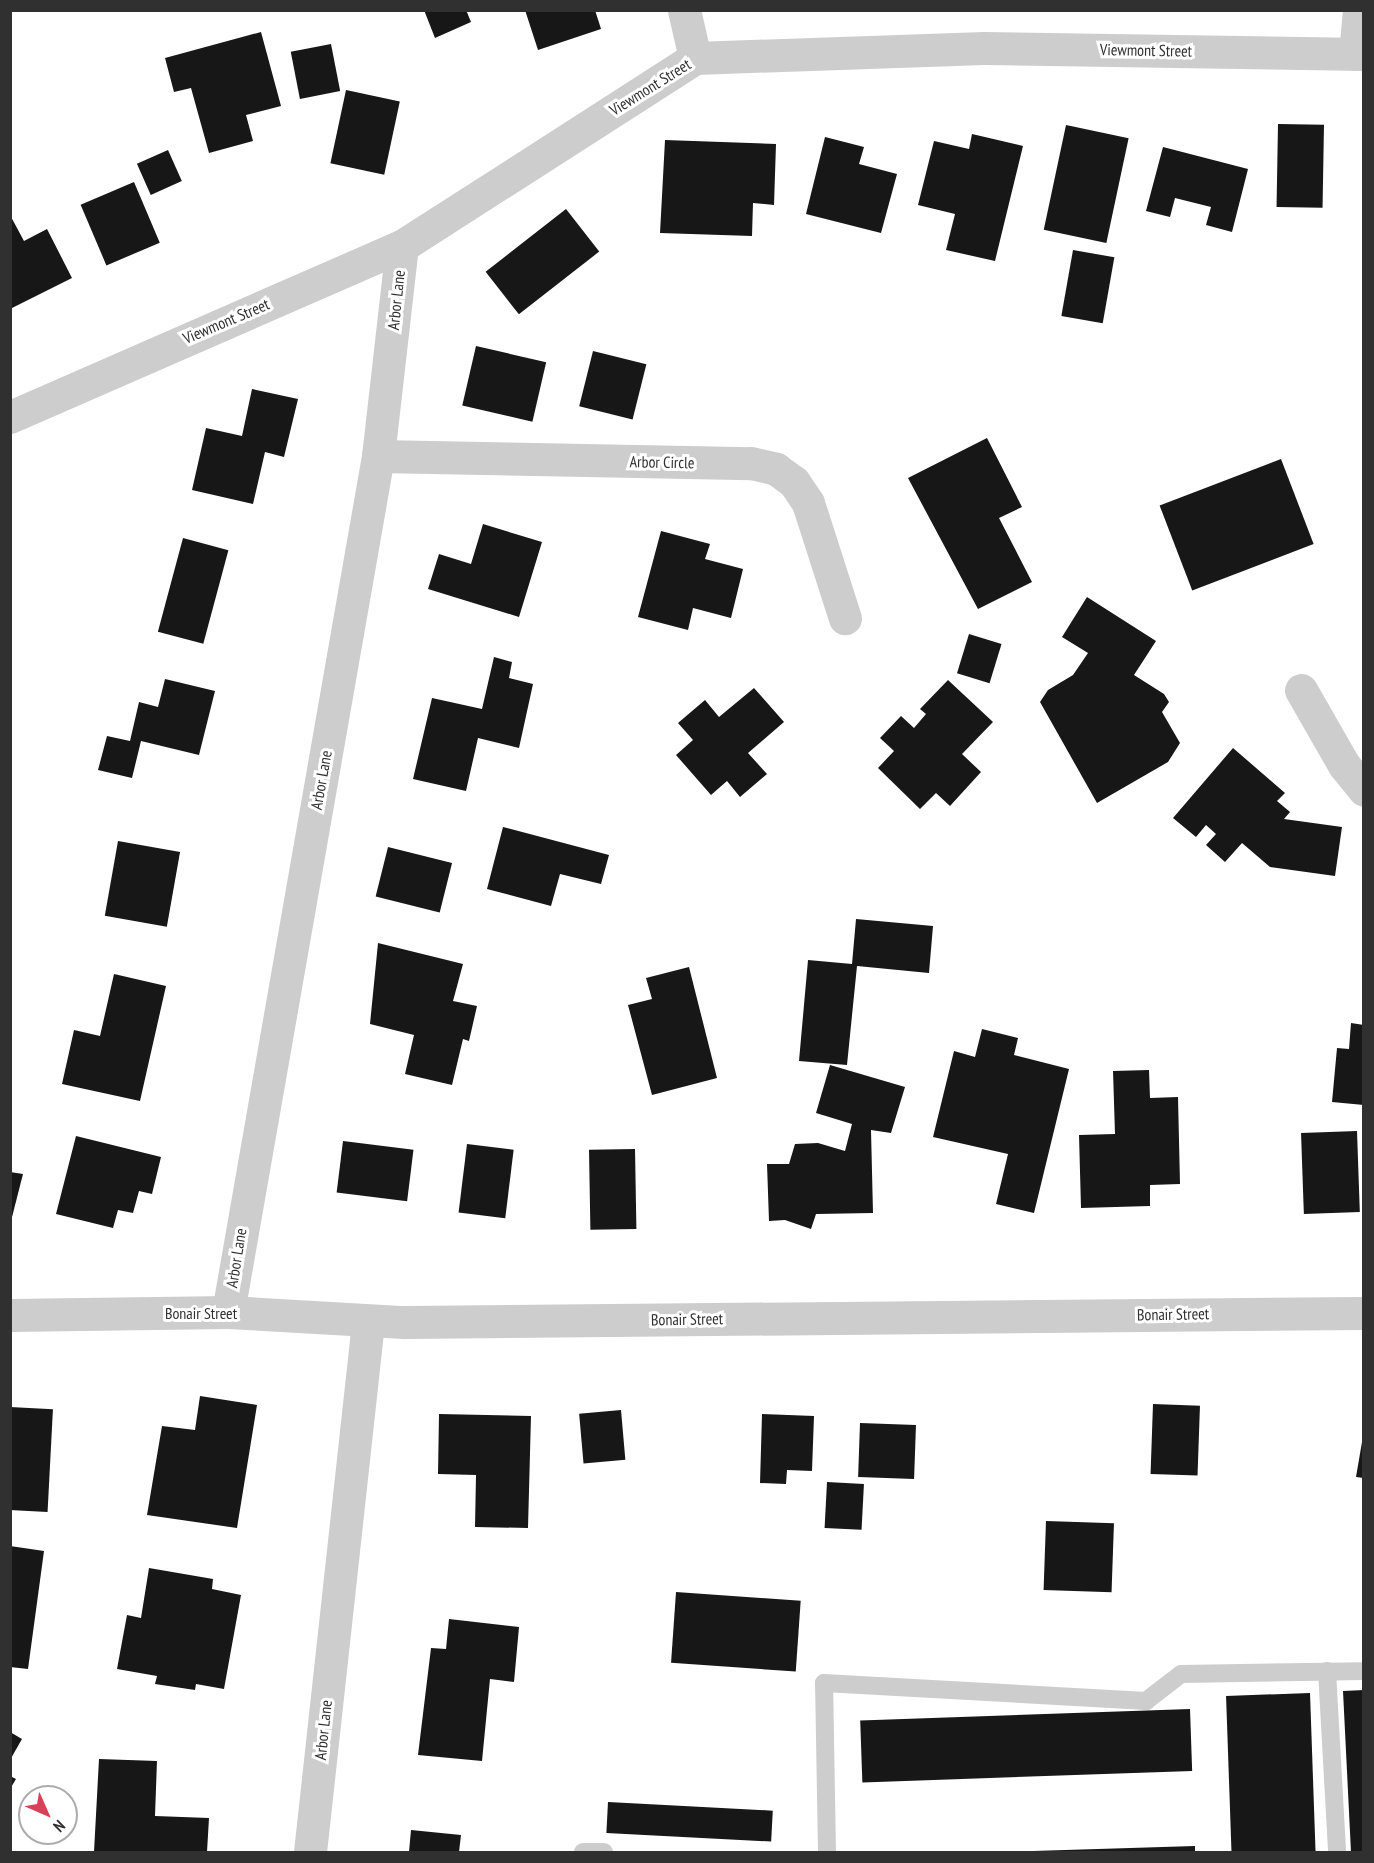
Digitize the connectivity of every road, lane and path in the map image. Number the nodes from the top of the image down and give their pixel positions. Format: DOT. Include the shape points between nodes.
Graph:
graph roads {
  1 [pos="684,10"];
  2 [pos="1359,10"];
  3 [pos="1359,54"];
  4 [pos="695,58"];
  5 [pos="402,246"];
  6 [pos="10,417"];
  7 [pos="378,456"];
  8 [pos="845,618"];
  9 [pos="1301,690"];
  10 [pos="1364,790"];
  11 [pos="228,1312"];
  12 [pos="1364,1313"];
  13 [pos="10,1315"];
  14 [pos="368,1322"];
  15 [pos="1327,1671"];
  16 [pos="1364,1671"];
  17 [pos="310,1852"];
  18 [pos="583,1852"];
  19 [pos="604,1852"];
  20 [pos="827,1852"];
  21 [pos="1337,1852"];
  1 -- 4 [label="street"];
  2 -- 3 [label="street"];
  3 -- 4 [label="street, Viewmont Street" via="984,48"];
  4 -- 5 [label="street, Viewmont Street"];
  5 -- 6 [label="street, Viewmont Street"];
  5 -- 7 [label="street, Arbor Lane"];
  7 -- 8 [label="street, Arbor Circle" via="751,463 776,469 794,482 808,503"];
  7 -- 11 [label="street, Arbor Lane"];
  9 -- 10 [label="street" via="1344,765"];
  11 -- 13 [label="street, Bonair Street"];
  11 -- 14 [label="street, Bonair Street"];
  12 -- 14 [label="street, Bonair Street"];
  14 -- 17 [label="street, Arbor Lane"];
  15 -- 16 [label="lane"];
  15 -- 20 [label="lane" via="1181,1674 1146,1701 824,1683"];
  15 -- 21 [label="lane"];
  18 -- 19 [label="lane"];
}
